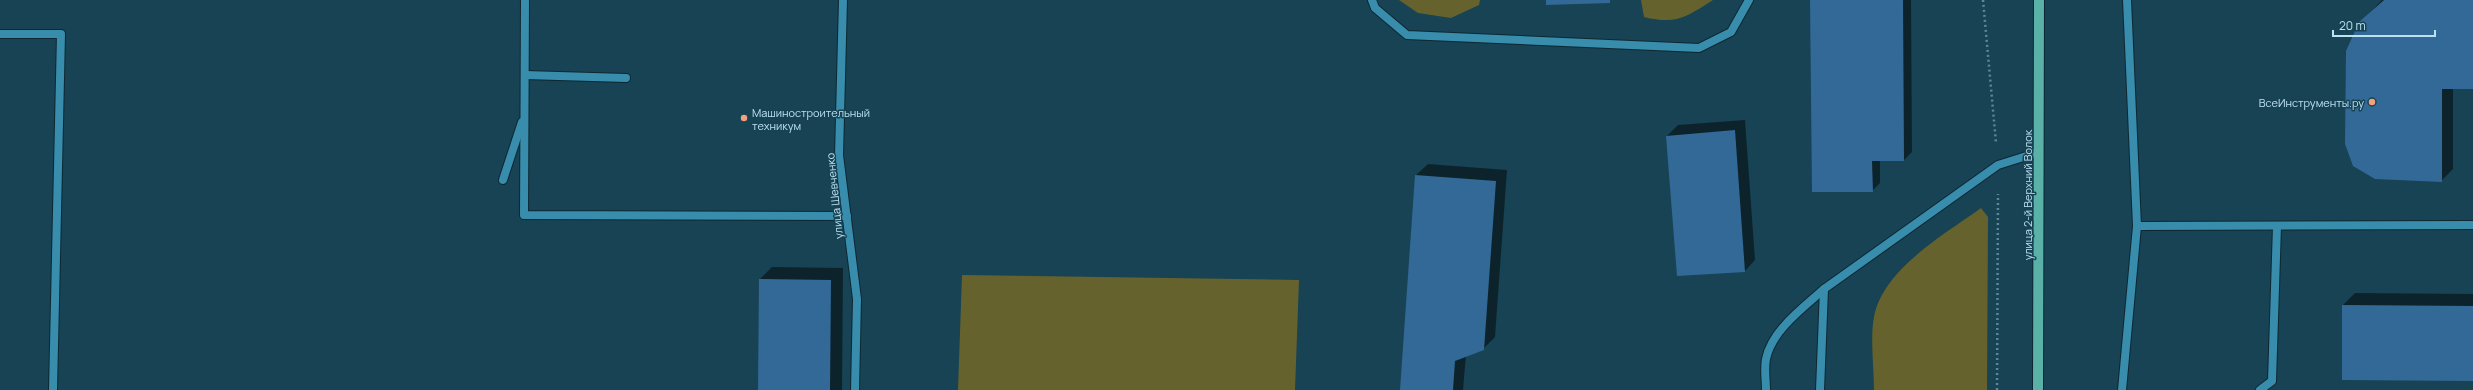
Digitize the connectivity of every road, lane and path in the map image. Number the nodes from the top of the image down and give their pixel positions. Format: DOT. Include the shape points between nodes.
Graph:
graph roads {
  1 [pos="525,0"];
  2 [pos="843,0"];
  3 [pos="1372,0"];
  4 [pos="1749,0"];
  5 [pos="2039,0"];
  6 [pos="2127,0"];
  7 [pos="0,34"];
  8 [pos="525,75"];
  9 [pos="626,78"];
  10 [pos="525,115"];
  11 [pos="2039,152"];
  12 [pos="503,180"];
  13 [pos="847,216"];
  14 [pos="2473,225"];
  15 [pos="2137,226"];
  16 [pos="2277,226"];
  17 [pos="1824,289"];
  18 [pos="53,390"];
  19 [pos="855,390"];
  20 [pos="1766,390"];
  21 [pos="1820,390"];
  22 [pos="2038,390"];
  23 [pos="2122,390"];
  24 [pos="2260,390"];
  1 -- 8 [label="street"];
  2 -- 13 [label="street, улица Шевченко" via="839,155"];
  3 -- 4 [label="street" via="1375,8 1407,34 1699,48 1731,32"];
  5 -- 11 [label="main road, улица 2-й Верхний Волок"];
  6 -- 15 [label="street"];
  7 -- 18 [label="street" via="61,34"];
  8 -- 9 [label="street"];
  8 -- 10 [label="street"];
  10 -- 12 [label="street"];
  10 -- 13 [label="street" via="524,214"];
  11 -- 17 [label="street" via="1998,165"];
  11 -- 22 [label="main road, улица 2-й Верхний Волок"];
  13 -- 19 [label="street, улица Шевченко" via="857,299"];
  14 -- 16 [label="street"];
  15 -- 16 [label="street"];
  15 -- 23 [label="street"];
  16 -- 24 [label="street" via="2272,381"];
  17 -- 20 [label="street" via="1788,322 1774,341 1766,359"];
  17 -- 21 [label="street"];
}
